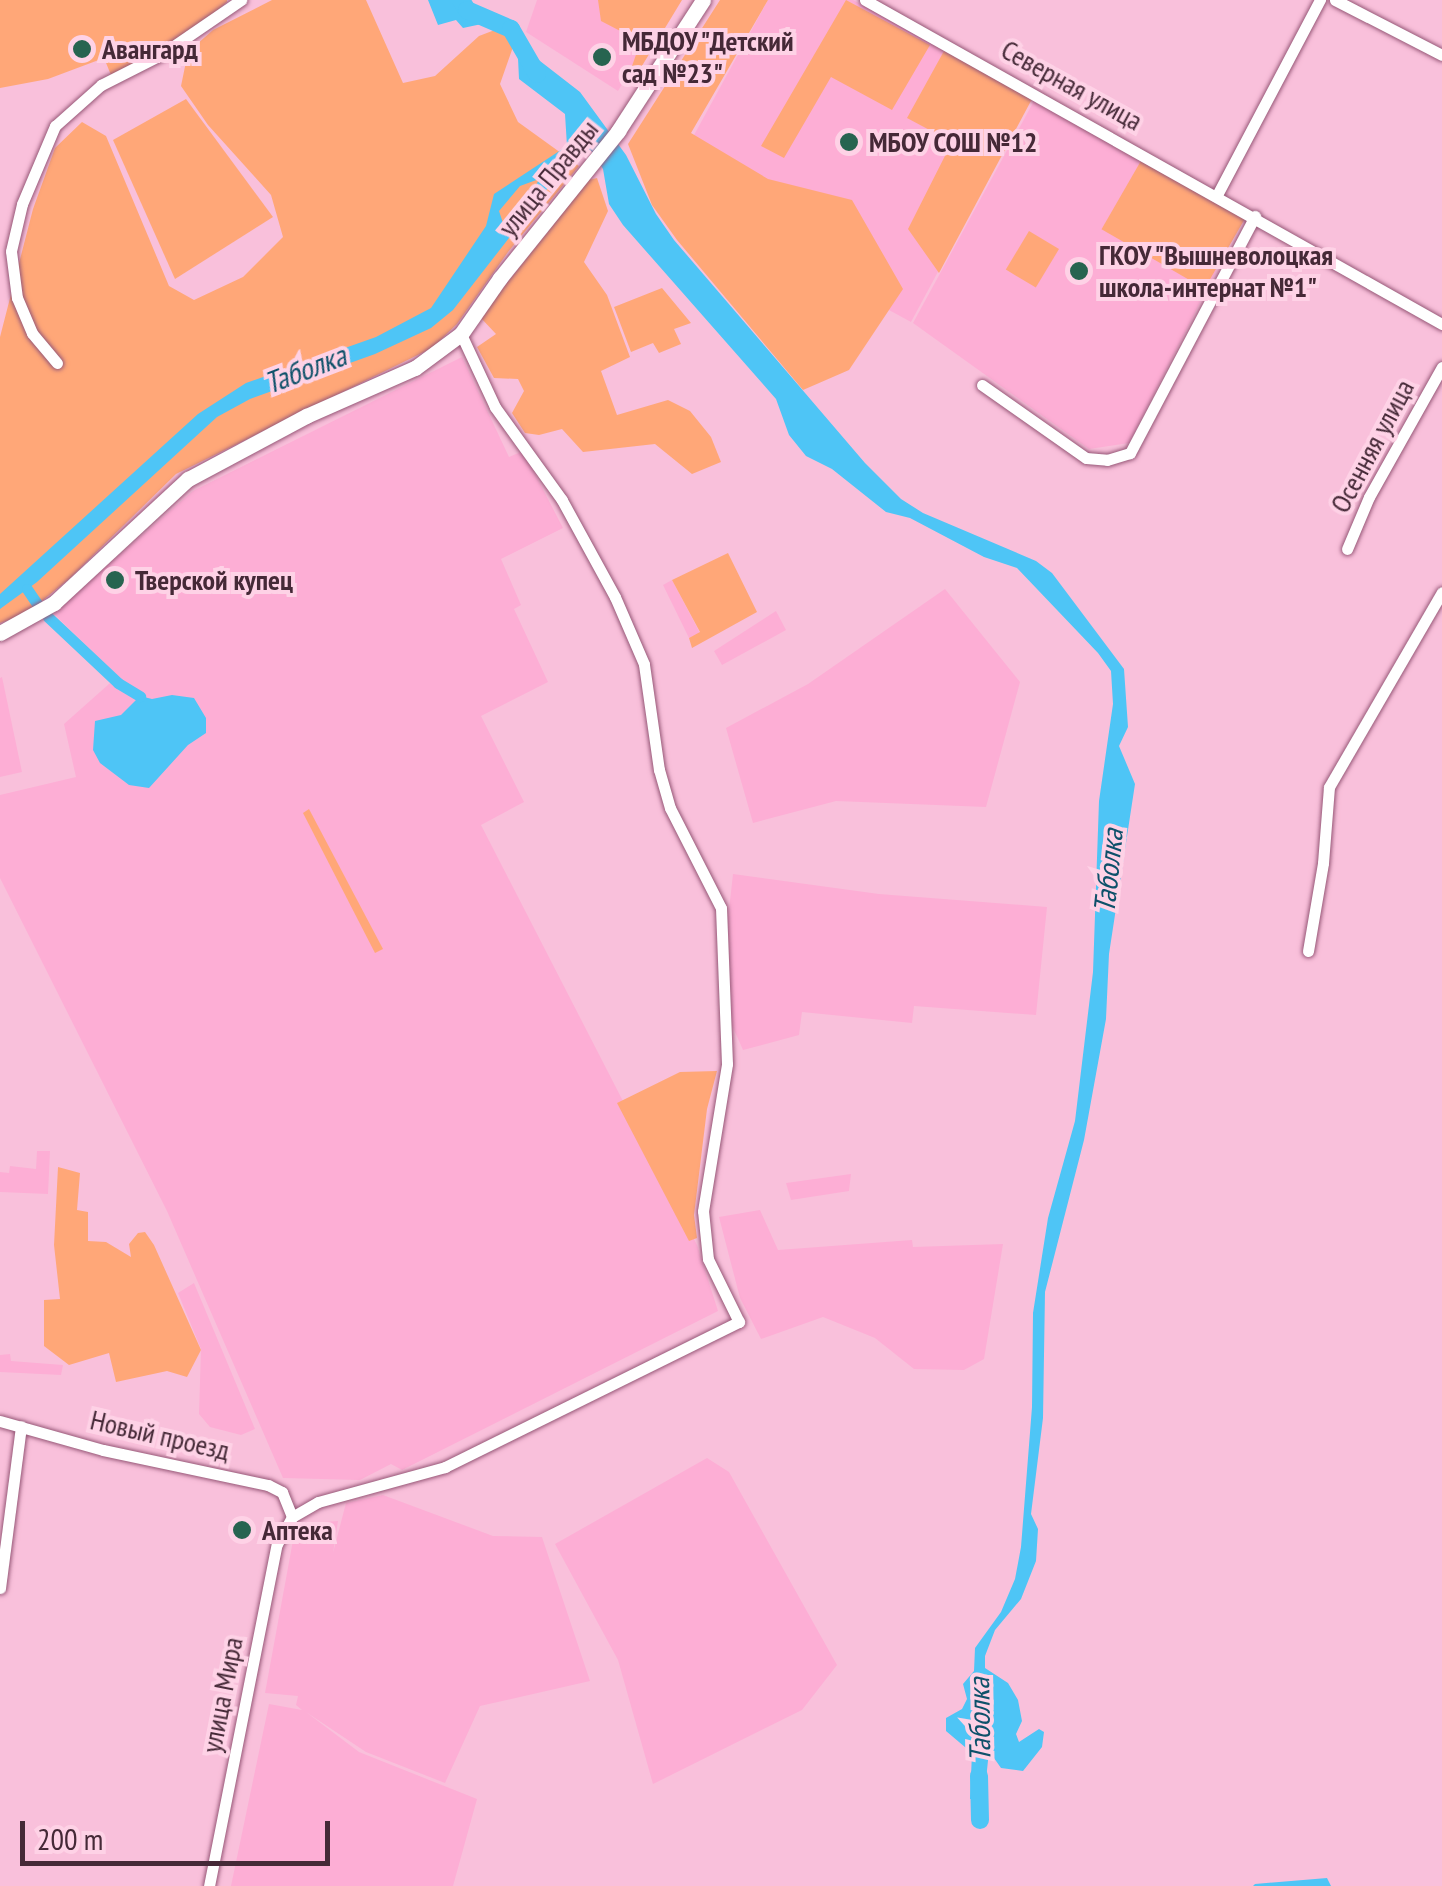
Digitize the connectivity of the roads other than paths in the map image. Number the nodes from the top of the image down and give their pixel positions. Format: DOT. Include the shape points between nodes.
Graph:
graph roads {
  1 [pos="241,0"];
  2 [pos="703,0"];
  3 [pos="865,0"];
  4 [pos="1320,0"];
  5 [pos="1335,0"];
  6 [pos="1442,55"];
  7 [pos="1217,195"];
  8 [pos="1255,216"];
  9 [pos="1442,324"];
  10 [pos="461,334"];
  11 [pos="57,363"];
  12 [pos="1442,368"];
  13 [pos="982,385"];
  14 [pos="1347,549"];
  15 [pos="1442,592"];
  16 [pos="0,633"];
  17 [pos="1308,951"];
  18 [pos="0,1421"];
  19 [pos="21,1426"];
  20 [pos="292,1517"];
  21 [pos="0,1588"];
  22 [pos="209,1886"];
  1 -- 11 [label="street" via="162,54 101,85 55,126 22,204 11,251 17,298 32,333"];
  2 -- 10 [label="street, улица Правды" via="618,132"];
  3 -- 7 [label="street, Северная улица"];
  4 -- 7 [label="street"];
  5 -- 6 [label="street"];
  7 -- 8 [label="street, Северная улица"];
  8 -- 9 [label="street, Северная улица"];
  8 -- 13 [label="street" via="1130,453 1086,458"];
  10 -- 16 [label="street, улица Правды" via="415,368 188,479 54,603"];
  10 -- 20 [label="street" via="495,408 562,500 615,597 644,664 670,808 720,908 727,1064 704,1211 708,1259 738,1322 445,1467 318,1502"];
  12 -- 14 [label="street, Осенняя улица"];
  15 -- 17 [label="street" via="1329,787"];
  18 -- 19 [label="street, Новый проезд"];
  19 -- 20 [label="street, Новый проезд" via="268,1485 282,1492"];
  19 -- 21 [label="street"];
  20 -- 22 [label="street, улица Мира" via="277,1544"];
}
